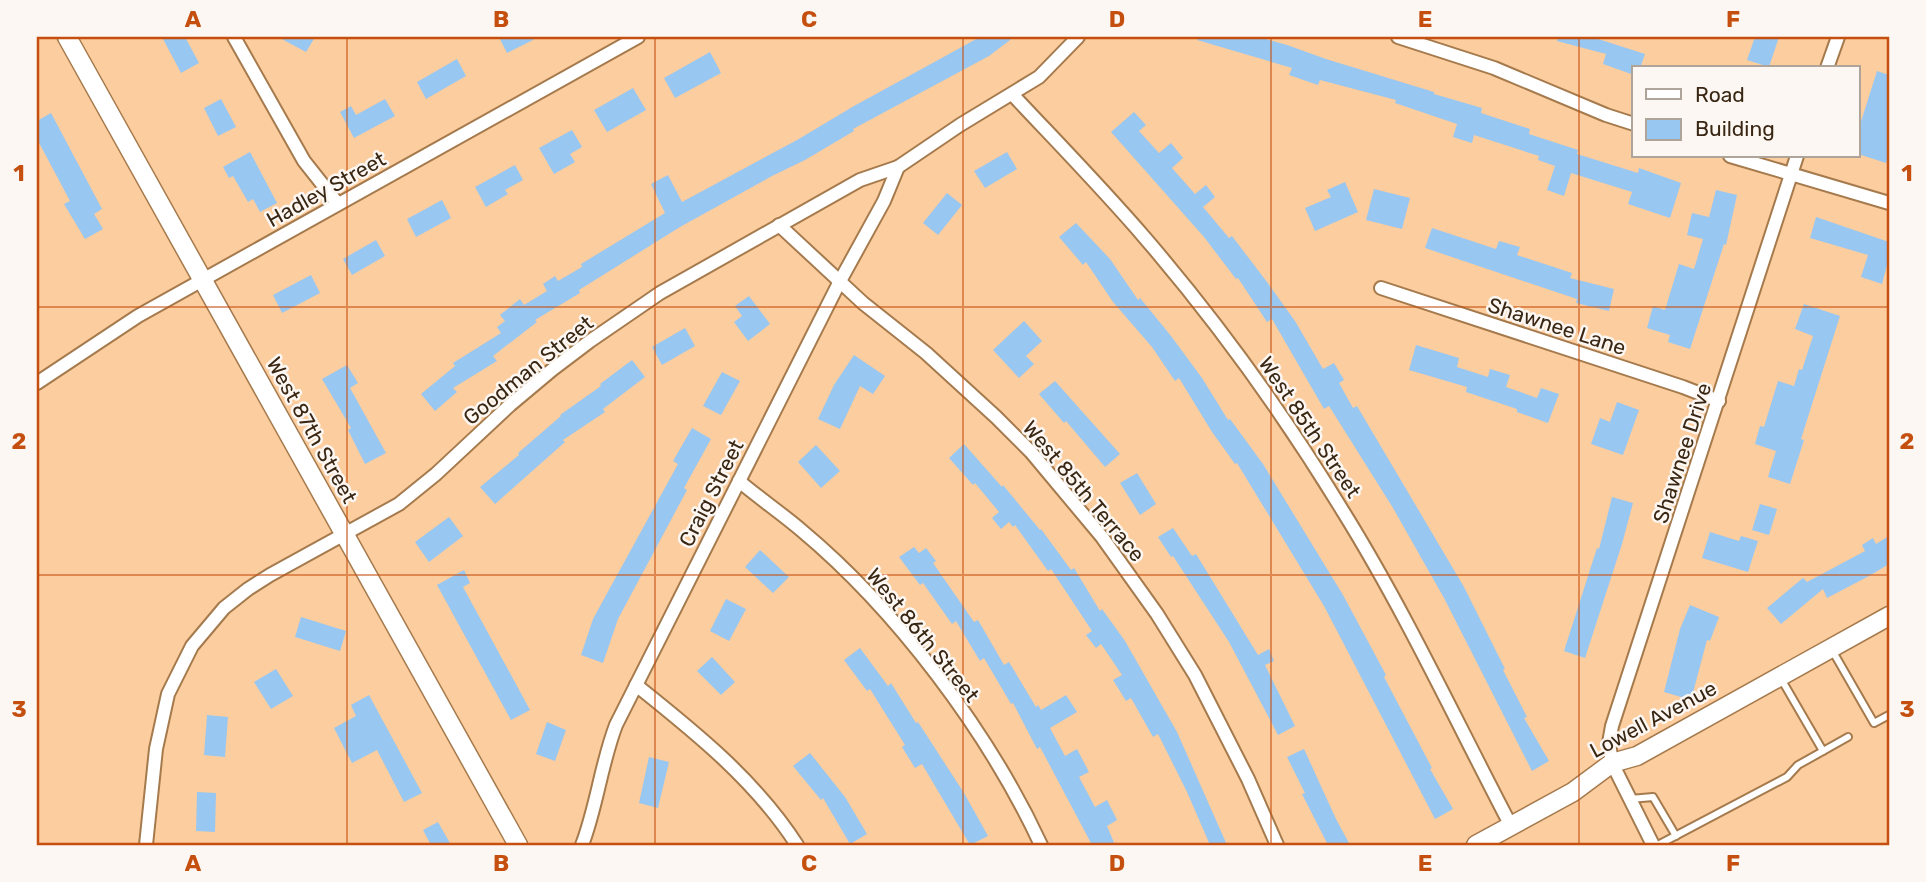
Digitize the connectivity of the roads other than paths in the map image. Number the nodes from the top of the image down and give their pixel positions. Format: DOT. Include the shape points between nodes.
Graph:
graph roads {
  1 [pos="67,37"];
  2 [pos="234,37"];
  3 [pos="638,37"];
  4 [pos="1078,37"];
  5 [pos="1398,37"];
  6 [pos="1838,37"];
  7 [pos="1828,66"];
  8 [pos="1012,94"];
  9 [pos="1632,123"];
  10 [pos="1737,158"];
  11 [pos="1796,158"];
  12 [pos="898,167"];
  13 [pos="1792,173"];
  14 [pos="1889,203"];
  15 [pos="338,204"];
  16 [pos="779,225"];
  17 [pos="203,280"];
  18 [pos="841,282"];
  19 [pos="1381,288"];
  20 [pos="37,383"];
  21 [pos="1719,401"];
  22 [pos="738,481"];
  23 [pos="345,535"];
  24 [pos="1888,619"];
  25 [pos="1831,648"];
  26 [pos="1780,677"];
  27 [pos="636,685"];
  28 [pos="1889,715"];
  29 [pos="1848,737"];
  30 [pos="1823,751"];
  31 [pos="1612,763"];
  32 [pos="1630,799"];
  33 [pos="1511,826"];
  34 [pos="1676,836"];
  35 [pos="146,845"];
  36 [pos="518,845"];
  37 [pos="582,845"];
  38 [pos="797,845"];
  39 [pos="1041,845"];
  40 [pos="1277,845"];
  41 [pos="1476,845"];
  42 [pos="1656,845"];
  1 -- 17 [label="street, West 87th Street"];
  2 -- 15 [label="street" via="304,161"];
  3 -- 15 [label="street, Hadley Street"];
  4 -- 8 [label="street, Goodman Street" via="1045,72"];
  5 -- 9 [label="street" via="1494,68"];
  6 -- 7 [label="street"];
  8 -- 12 [label="street, Goodman Street"];
  8 -- 33 [label="street, West 85th Street" via="1152,247 1224,337 1301,446 1380,575"];
  10 -- 13 [label="street"];
  11 -- 13 [label="street, Shawnee Drive"];
  12 -- 16 [label="street, Goodman Street" via="860,180"];
  12 -- 18 [label="street, Craig Street"];
  13 -- 14 [label="street"];
  13 -- 21 [label="street, Shawnee Drive"];
  15 -- 17 [label="street, Hadley Street"];
  16 -- 18 [label="street, West 85th Terrace"];
  16 -- 23 [label="street, Goodman Street" via="660,293 590,341 399,504"];
  17 -- 20 [label="street, Hadley Street" via="138,316"];
  17 -- 23 [label="street, West 87th Street"];
  18 -- 22 [label="street, Craig Street"];
  18 -- 40 [label="street, West 85th Terrace" via="996,417 1102,537 1195,675"];
  19 -- 21 [label="street, Shawnee Lane"];
  21 -- 31 [label="street, Shawnee Drive" via="1612,726"];
  22 -- 27 [label="street, Craig Street"];
  22 -- 39 [label="street, West 86th Street" via="803,531 844,570 924,659 998,766"];
  23 -- 35 [label="street, Goodman Street" via="248,589 224,608 192,646 168,694"];
  23 -- 36 [label="street, West 87th Street"];
  24 -- 25 [label="street, Lowell Avenue"];
  25 -- 26 [label="street, Lowell Avenue"];
  25 -- 28 [label="lane" via="1874,723"];
  26 -- 30 [label="lane"];
  26 -- 31 [label="street, Lowell Avenue" via="1637,756"];
  27 -- 37 [label="street, Craig Street" via="608,746"];
  27 -- 38 [label="street" via="725,760"];
  29 -- 30 [label="lane"];
  30 -- 34 [label="lane" via="1787,777"];
  31 -- 32 [label="street"];
  31 -- 33 [label="street, Lowell Avenue" via="1573,792"];
  32 -- 34 [label="lane" via="1653,797"];
  32 -- 42 [label="street"];
  33 -- 41 [label="street, Lowell Avenue"];
  34 -- 42 [label="lane"];
}
